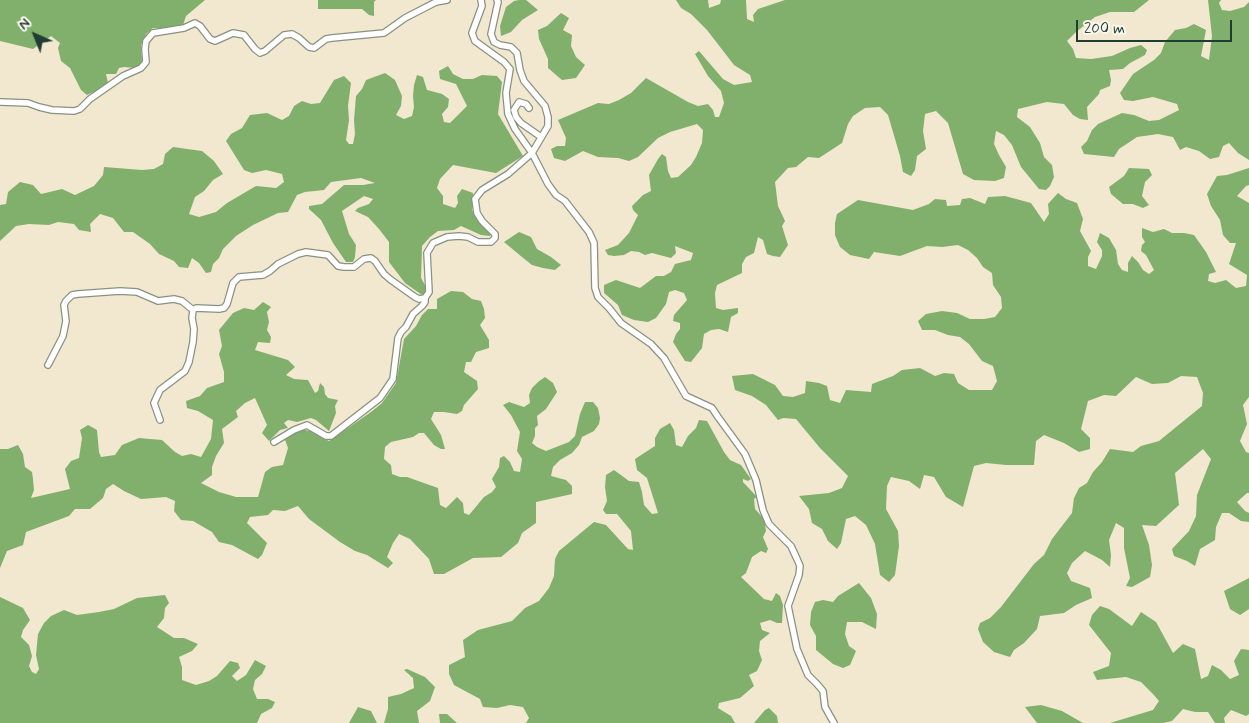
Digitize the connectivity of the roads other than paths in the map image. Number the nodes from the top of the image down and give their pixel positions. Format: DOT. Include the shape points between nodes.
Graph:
graph roads {
  1 [pos="447,0"];
  2 [pos="481,0"];
  3 [pos="497,0"];
  4 [pos="0,102"];
  5 [pos="529,108"];
  6 [pos="541,137"];
  7 [pos="532,153"];
  8 [pos="425,298"];
  9 [pos="193,310"];
  10 [pos="48,364"];
  11 [pos="160,420"];
  12 [pos="274,442"];
  13 [pos="834,723"];
  1 -- 4 [label="street" via="405,18 384,33 326,39 314,48 292,34 284,35 260,52 244,35 234,33 215,41 195,23 153,33 146,41 146,62 142,68 123,76 80,109 52,110 28,103"];
  2 -- 7 [label="street" via="482,6 472,33 475,41 510,70 506,94 508,114 514,129"];
  3 -- 6 [label="street" via="491,34 494,42 511,47 518,53 524,81 545,106 548,126"];
  5 -- 6 [label="street" via="519,102 514,110 521,123"];
  6 -- 7 [label="street"];
  7 -- 8 [label="street" via="475,198 477,213 495,234 491,242 447,237 433,243 427,253 429,292"];
  7 -- 13 [label="street" via="548,184 589,232 594,243 598,297 620,323 651,344 664,358 686,396 712,408 744,454 756,480 769,524 791,546 800,566 790,598 789,614 801,662 823,691 825,707"];
  8 -- 9 [label="street" via="414,297 391,280 371,258 354,267 344,267 338,266 328,255 306,252 278,264 263,275 239,277 233,283 224,308"];
  8 -- 12 [label="street" via="398,338 393,379 380,398 331,436 307,425"];
  9 -- 10 [label="street" via="174,298 158,301 137,292 72,296 64,305 66,321 63,336"];
  9 -- 11 [label="street" via="189,362 185,371 160,390 154,403"];
}
